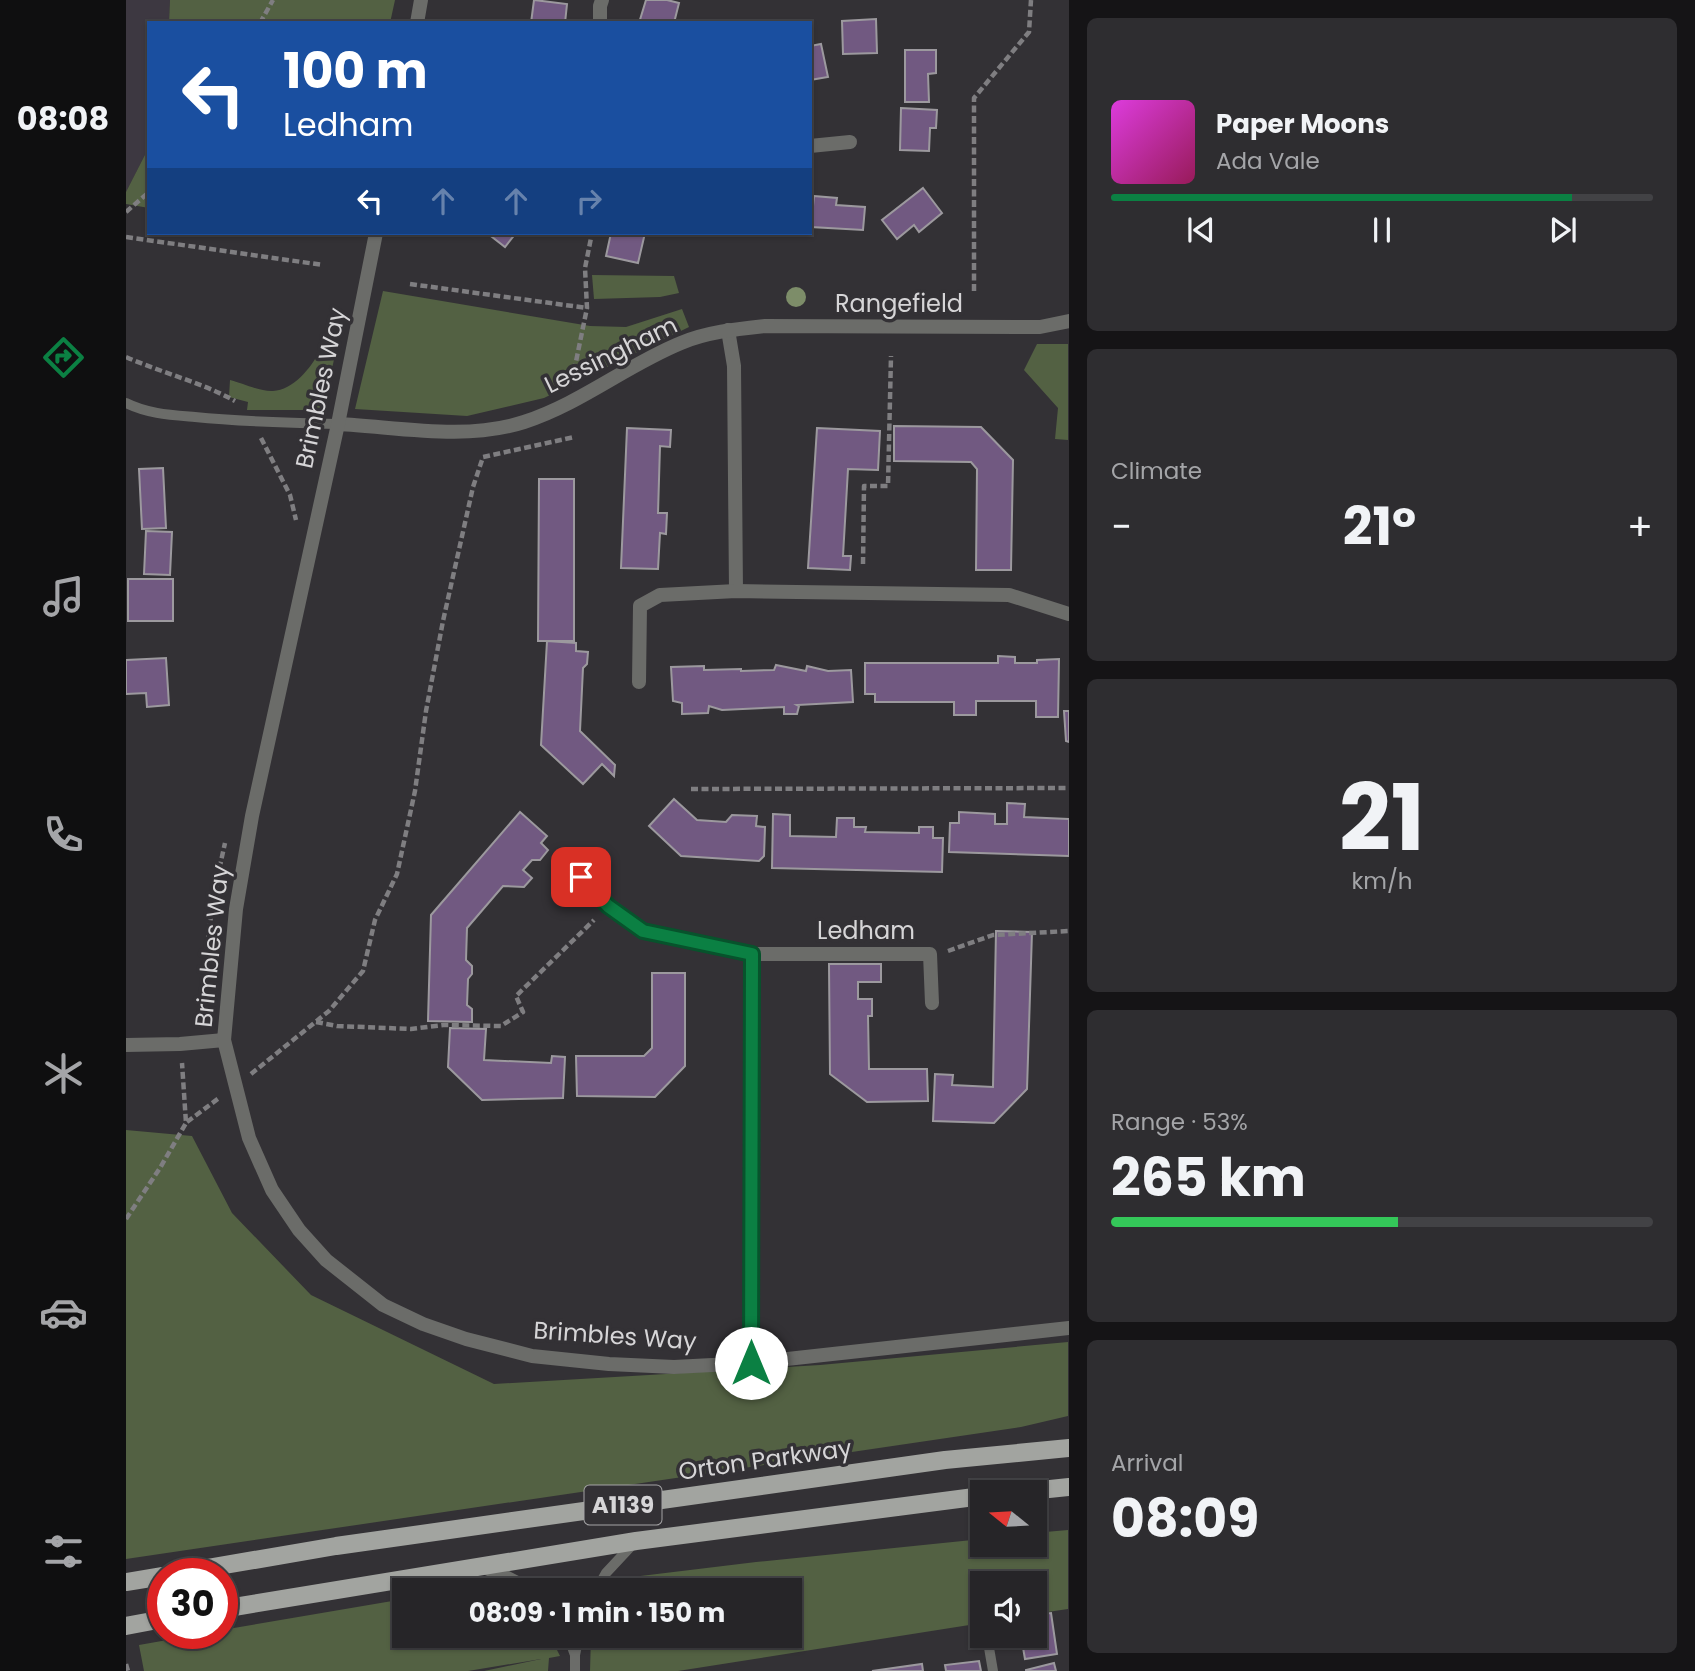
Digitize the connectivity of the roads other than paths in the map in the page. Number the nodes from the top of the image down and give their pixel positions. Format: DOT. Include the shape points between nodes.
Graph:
graph roads {
  1 [pos="421,0"];
  2 [pos="602,0"];
  3 [pos="417,21"];
  4 [pos="600,21"];
  5 [pos="850,142"];
  6 [pos="812,145"];
  7 [pos="376,235"];
  8 [pos="1066,324"];
  9 [pos="728,330"];
  10 [pos="126,403"];
  11 [pos="338,424"];
  12 [pos="736,591"];
  13 [pos="1069,614"];
  14 [pos="639,682"];
  15 [pos="581,877"];
  16 [pos="752,954"];
  17 [pos="932,1003"];
  18 [pos="224,1040"];
  19 [pos="126,1045"];
  20 [pos="1069,1328"];
  21 [pos="751,1363"];
  22 [pos="1069,1448"];
  23 [pos="1069,1487"];
  24 [pos="1047,1489"];
  25 [pos="970,1498"];
  26 [pos="636,1541"];
  27 [pos="238,1563"];
  28 [pos="463,1569"];
  29 [pos="512,1578"];
  30 [pos="603,1578"];
  31 [pos="147,1579"];
  32 [pos="126,1582"];
  33 [pos="238,1606"];
  34 [pos="147,1622"];
  35 [pos="126,1626"];
  36 [pos="572,1648"];
  37 [pos="577,1648"];
  38 [pos="989,1648"];
  39 [pos="575,1656"];
  40 [pos="575,1671"];
  41 [pos="993,1671"];
  1 -- 3 [label="street"];
  2 -- 4 [label="street"];
  5 -- 6 [label="street"];
  7 -- 11 [label="street, Brimbles Way"];
  8 -- 9 [label="street, Rangefield"];
  9 -- 11 [label="street, Lessingham" via="682,342 523,423 470,433"];
  9 -- 12 [label="street" via="734,366"];
  10 -- 11 [label="lane" via="144,412 199,418"];
  11 -- 18 [label="street, Brimbles Way" via="252,817 236,909"];
  12 -- 13 [label="street" via="1009,595"];
  12 -- 14 [label="street" via="660,595 640,606"];
  15 -- 16 [label="street, Ledham" via="608,906 643,931"];
  16 -- 17 [label="street, Ledham" via="930,954"];
  16 -- 21 [label="street"];
  18 -- 19 [label="street"];
  18 -- 21 [label="street, Brimbles Way" via="249,1138 272,1190 326,1261 383,1305 466,1339 532,1356 674,1367"];
  20 -- 21 [label="street, Brimbles Way"];
  22 -- 27 [label="main road, Orton Parkway / A1139" via="931,1462"];
  23 -- 24 [label="main road"];
  25 -- 26 [label="main road, A1139"];
  26 -- 28 [label="main road, A1139"];
  26 -- 30 [label="lane"];
  28 -- 29 [label="lane"];
  28 -- 33 [label="main road, A1139"];
  31 -- 32 [label="main road"];
  34 -- 35 [label="main road"];
  36 -- 39 [label="lane"];
  37 -- 39 [label="lane"];
  38 -- 41 [label="lane"];
  39 -- 40 [label="lane"];
}
